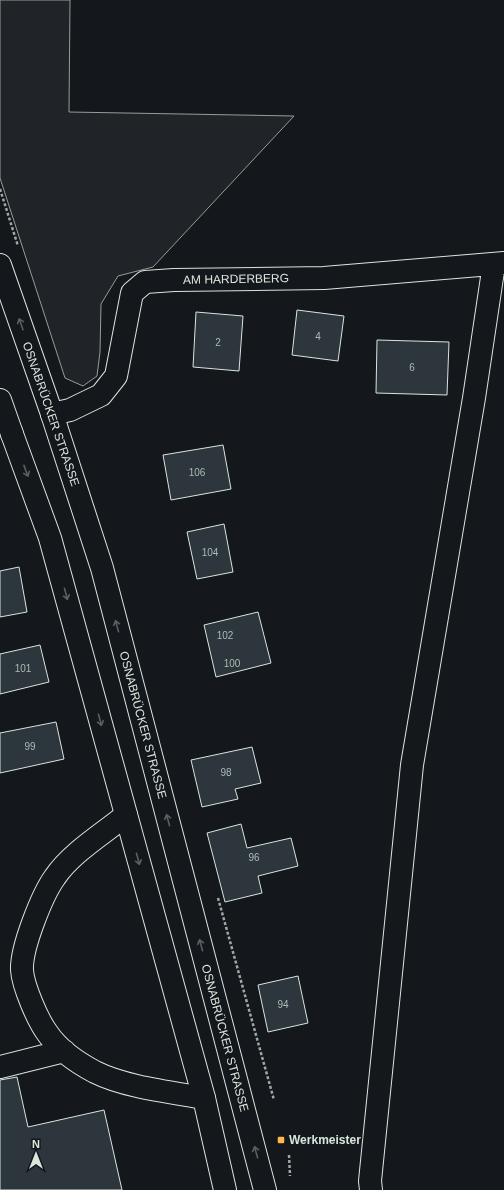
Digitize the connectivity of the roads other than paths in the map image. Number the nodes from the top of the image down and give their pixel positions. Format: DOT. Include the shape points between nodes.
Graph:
graph roads {
  1 [pos="499,263"];
  2 [pos="0,265"];
  3 [pos="0,400"];
  4 [pos="52,414"];
  5 [pos="126,816"];
  6 [pos="64,1051"];
  7 [pos="0,1066"];
  8 [pos="204,1098"];
  9 [pos="226,1190"];
  10 [pos="265,1190"];
  11 [pos="371,1190"];
  1 -- 4 [label="main road, AM HARDERBERG" via="324,278 145,282 132,293 116,376 101,395 70,410"];
  1 -- 11 [label="main road" via="412,765"];
  4 -- 2 [label="main road, OSNABRÜCKER STRASSE, one-way"];
  3 -- 5 [label="main road, one-way" via="50,538"];
  10 -- 4 [label="main road, OSNABRÜCKER STRASSE, one-way" via="102,568"];
  5 -- 6 [label="main road" via="72,858 55,877 35,918 25,947 22,970 28,995 48,1035"];
  5 -- 8 [label="main road, one-way"];
  6 -- 7 [label="main road"];
  6 -- 8 [label="main road" via="96,1072 141,1086"];
  8 -- 9 [label="main road"];
}
